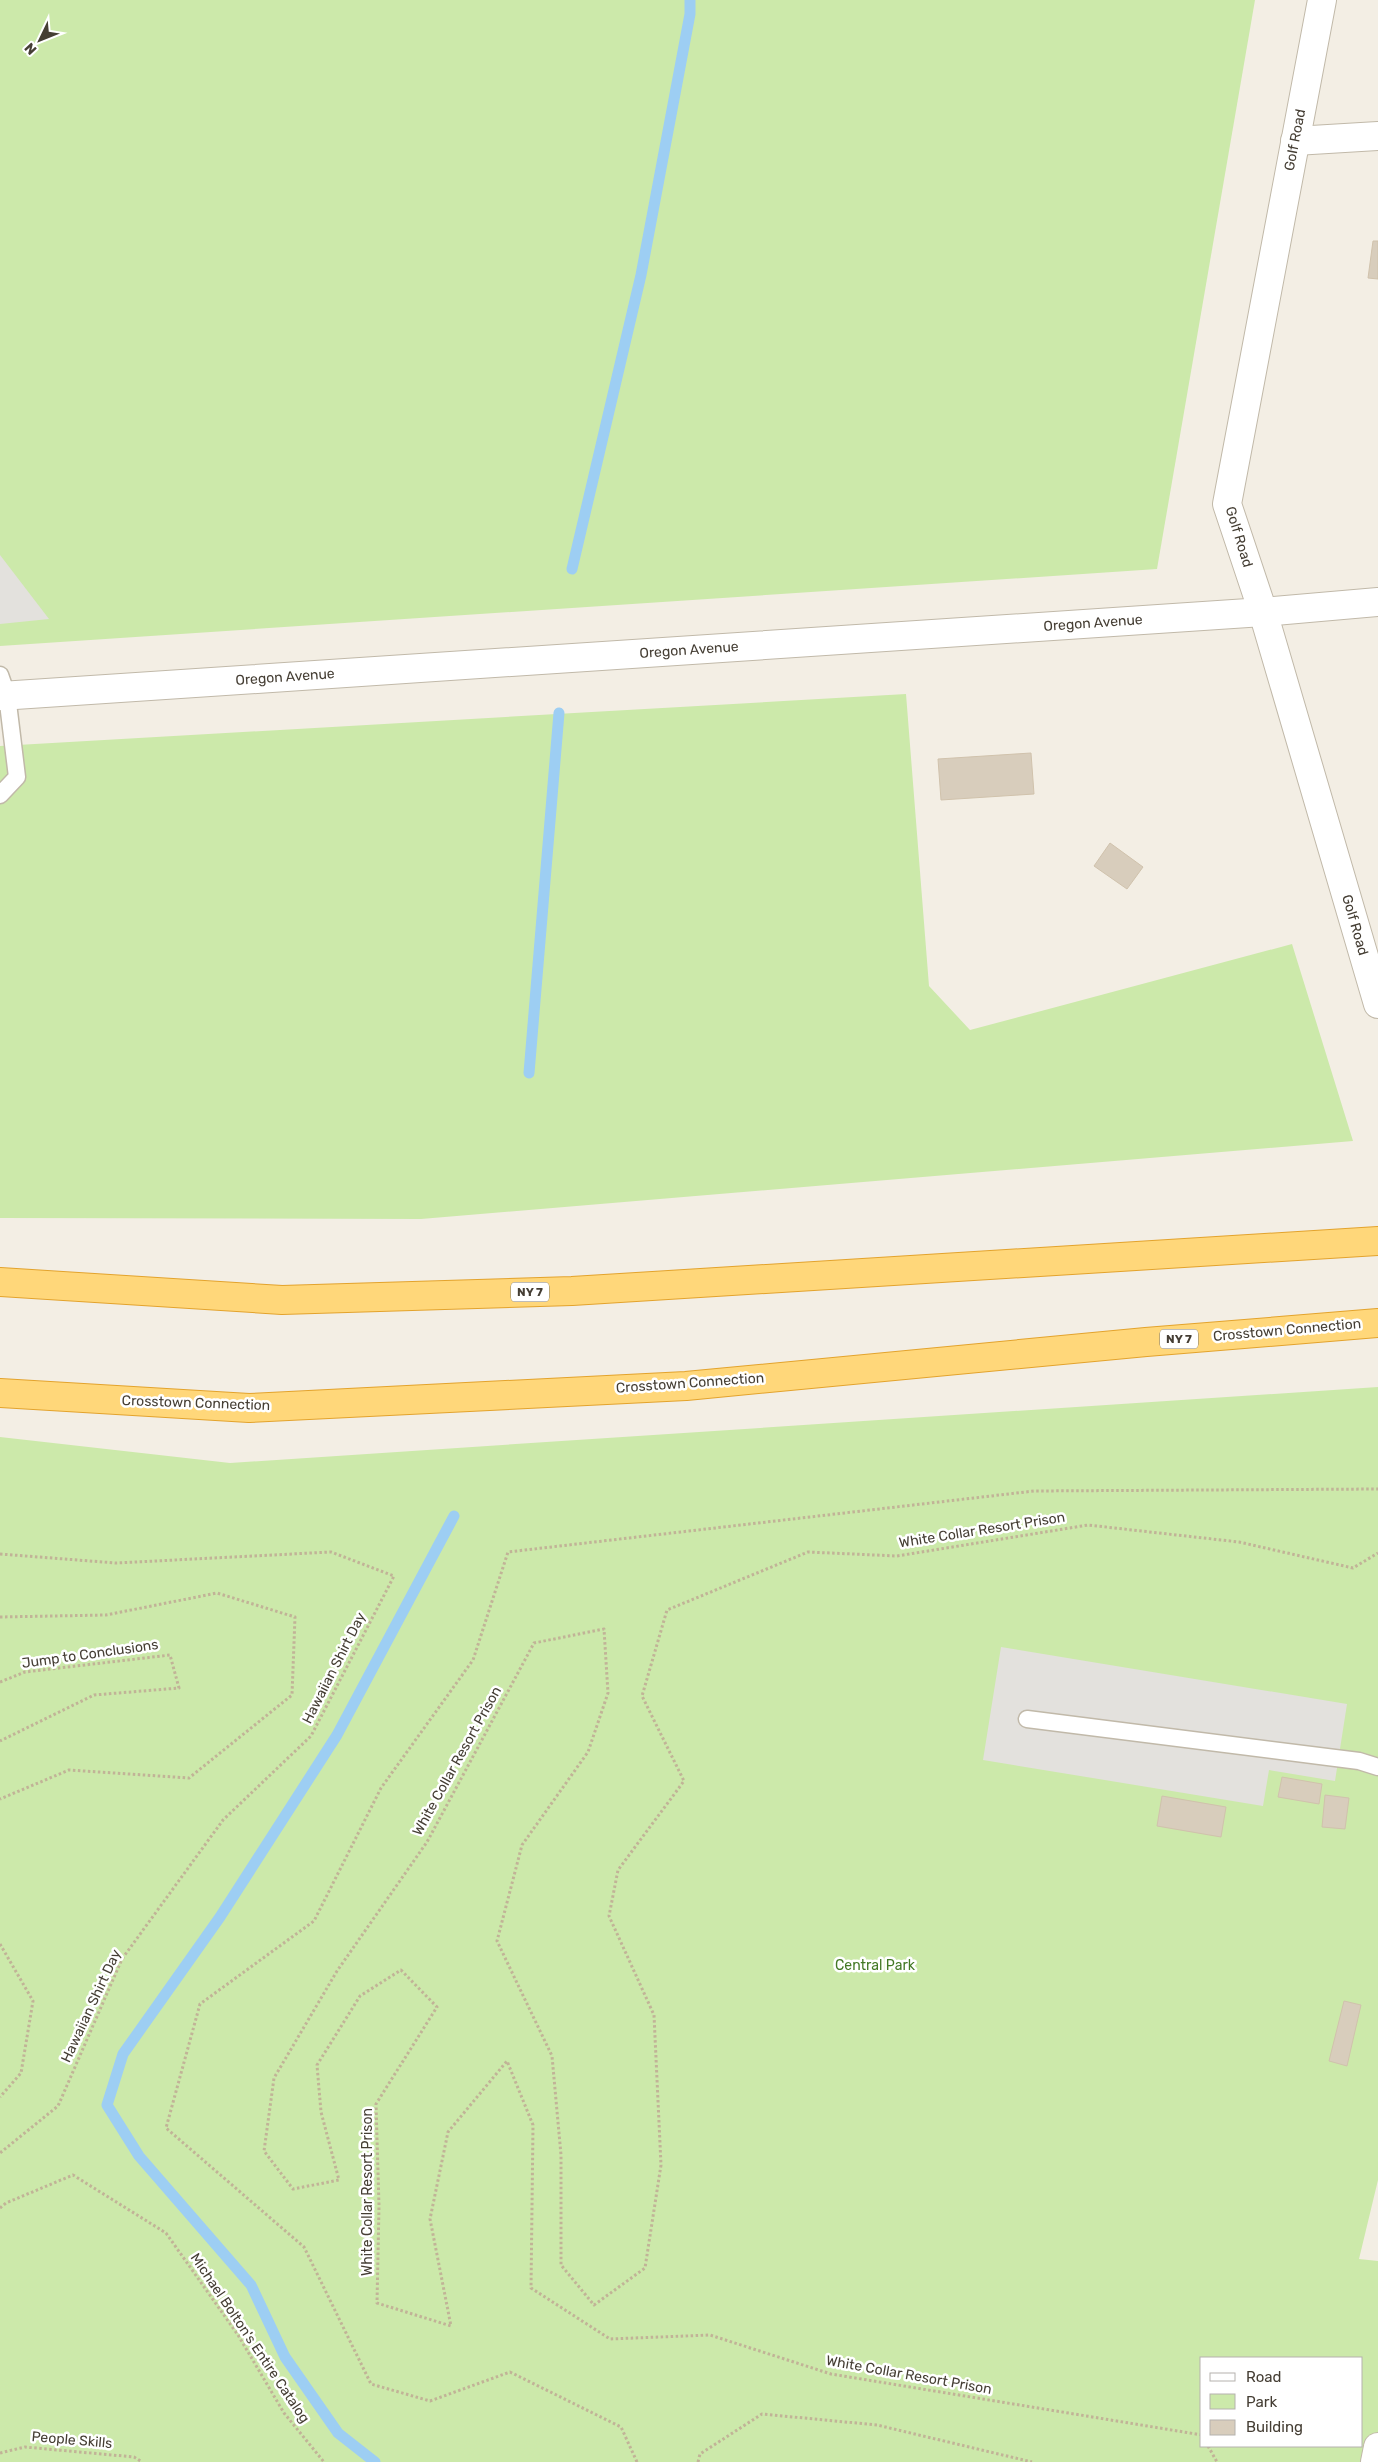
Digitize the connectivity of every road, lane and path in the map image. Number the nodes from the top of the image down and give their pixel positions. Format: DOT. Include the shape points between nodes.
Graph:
graph roads {
  1 [pos="1322,0"];
  2 [pos="1378,136"];
  3 [pos="1294,141"];
  4 [pos="1378,602"];
  5 [pos="1263,612"];
  6 [pos="2,689"];
  7 [pos="0,795"];
  8 [pos="1378,1004"];
  9 [pos="1378,1241"];
  10 [pos="0,1282"];
  11 [pos="1378,1323"];
  12 [pos="0,1393"];
  13 [pos="1378,1489"];
  14 [pos="1378,1553"];
  15 [pos="0,1554"];
  16 [pos="0,1617"];
  17 [pos="0,1682"];
  18 [pos="1026,1719"];
  19 [pos="0,1742"];
  20 [pos="1378,1767"];
  21 [pos="0,1799"];
  22 [pos="0,1944"];
  23 [pos="0,2096"];
  24 [pos="0,2153"];
  25 [pos="0,2208"];
  26 [pos="1200,2435"];
  27 [pos="1208,2447"];
  28 [pos="1378,2447"];
  29 [pos="0,2453"];
  30 [pos="142,2462"];
  31 [pos="324,2462"];
  32 [pos="636,2462"];
  33 [pos="698,2462"];
  34 [pos="1032,2462"];
  35 [pos="1216,2462"];
  36 [pos="1375,2462"];
  1 -- 3 [label="street, Golf Road"];
  2 -- 3 [label="street"];
  3 -- 5 [label="street, Golf Road" via="1227,504"];
  4 -- 5 [label="street, Oregon Avenue"];
  5 -- 6 [label="street, Oregon Avenue"];
  5 -- 8 [label="street, Golf Road"];
  6 -- 7 [label="lane" via="17,777"];
  9 -- 10 [label="highway, NY 7" via="572,1291 282,1300"];
  11 -- 12 [label="highway, Crosstown Connection / NY 7" via="686,1386 249,1408"];
  13 -- 32 [label="path, White Collar Resort Prison" via="1034,1491 508,1552 473,1660 381,1788 314,1920 200,2004 166,2128 304,2247 371,2384 430,2401 510,2372 621,2427"];
  14 -- 26 [label="path, White Collar Resort Prison" via="1353,1568 1239,1542 1088,1525 897,1556 808,1552 666,1610 642,1696 684,1781 618,1870 609,1916 654,2015 661,2165 645,2268 594,2305 561,2265 561,2155 552,2056 497,1941 522,1845 588,1752 600,1718 608,1693 604,1629 534,1643 426,1842 337,1971 274,2078 264,2151 293,2189 339,2180 321,2112 317,2065 360,1996 401,1970 437,2007 376,2104 377,2303 451,2326 430,2219 448,2132 507,2061 533,2125 532,2288 610,2339 710,2335 831,2374"];
  15 -- 24 [label="path, Hawaiian Shirt Day" via="116,1563 331,1552 394,1576 311,1736 222,1820 122,1959 58,2106"];
  16 -- 21 [label="path" via="106,1615 217,1593 295,1617 292,1695 189,1778 69,1770"];
  17 -- 19 [label="path, Jump to Conclusions" via="24,1672 170,1655 180,1688 94,1695"];
  18 -- 20 [label="lane" via="1359,1760"];
  22 -- 23 [label="path" via="34,2001 21,2073"];
  25 -- 31 [label="path, Michael Bolton's Entire Catalog" via="73,2175 166,2233 238,2335 284,2413"];
  27 -- 35 [label="path"];
  28 -- 36 [label="street"];
  29 -- 30 [label="path, People Skills" via="25,2447 134,2457"];
  33 -- 34 [label="path" via="700,2454 762,2414 878,2425"];
}
